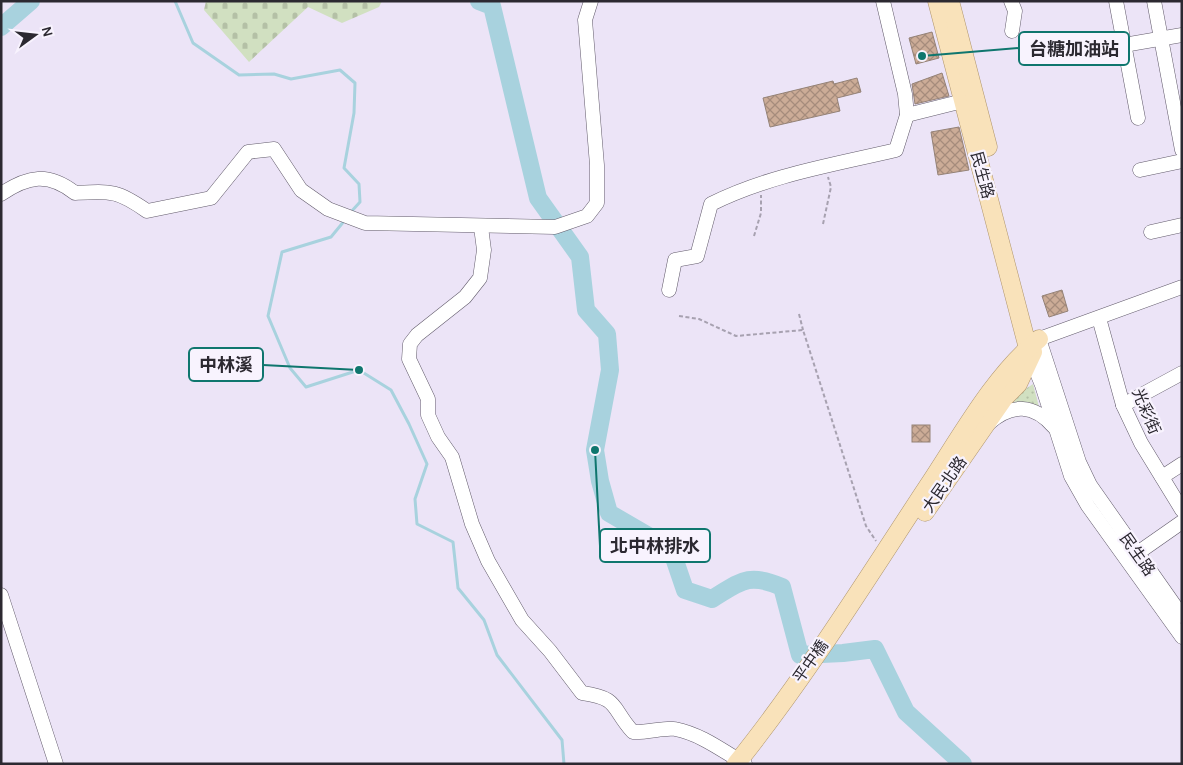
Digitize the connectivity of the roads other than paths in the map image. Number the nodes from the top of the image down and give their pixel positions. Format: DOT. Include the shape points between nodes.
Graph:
graph roads {
  1 [pos="591,1"];
  2 [pos="883,1"];
  3 [pos="937,1"];
  4 [pos="950,1"];
  5 [pos="1011,1"];
  6 [pos="1116,1"];
  7 [pos="1154,1"];
  8 [pos="1012,31"];
  9 [pos="1182,35"];
  10 [pos="1160,39"];
  11 [pos="1124,45"];
  12 [pos="963,101"];
  13 [pos="907,116"];
  14 [pos="1138,118"];
  15 [pos="1179,118"];
  16 [pos="1182,150"];
  17 [pos="1182,162"];
  18 [pos="1140,170"];
  19 [pos="1,194"];
  20 [pos="1182,225"];
  21 [pos="480,227"];
  22 [pos="1150,232"];
  23 [pos="1182,287"];
  24 [pos="669,290"];
  25 [pos="1099,318"];
  26 [pos="1035,349"];
  27 [pos="1182,374"];
  28 [pos="1123,405"];
  29 [pos="984,427"];
  30 [pos="1054,427"];
  31 [pos="1182,464"];
  32 [pos="1162,477"];
  33 [pos="1182,510"];
  34 [pos="1182,522"];
  35 [pos="1132,557"];
  36 [pos="1,595"];
  37 [pos="1182,616"];
  38 [pos="843,624"];
  39 [pos="1182,637"];
  40 [pos="743,763"];
  41 [pos="56,764"];
  1 -- 21 [label="street" via="584,20 597,165 597,203 587,216 555,227"];
  2 -- 13 [label="street" via="905,94"];
  3 -- 12 [label="main road, 民生路"];
  4 -- 26 [label="main road, 民生路"];
  5 -- 8 [label="street" via="1015,11"];
  6 -- 11 [label="street"];
  7 -- 10 [label="street"];
  9 -- 10 [label="street"];
  10 -- 11 [label="street"];
  10 -- 15 [label="street"];
  11 -- 14 [label="street"];
  12 -- 13 [label="street"];
  12 -- 26 [label="main road, 民生路" via="1024,326"];
  13 -- 24 [label="street" via="896,150 758,183 711,204 698,256 676,260"];
  15 -- 16 [label="street"];
  17 -- 18 [label="street"];
  19 -- 21 [label="street" via="38,177 64,185 75,194 110,191 128,197 147,211 211,198 248,152 274,149 301,190 328,209 365,224"];
  20 -- 22 [label="street"];
  21 -- 40 [label="street" via="484,250 480,278 465,297 417,334 410,344 410,359 428,399 428,415 434,430 452,457 472,524 488,561 522,620 582,693 610,700 633,732 674,729 720,748"];
  23 -- 25 [label="street"];
  25 -- 26 [label="street"];
  25 -- 28 [label="street, 光彩街"];
  26 -- 29 [label="main road, 大民北路" via="1018,384"];
  26 -- 30 [label="street"];
  26 -- 35 [label="street, 民生路" via="1079,462"];
  26 -- 38 [label="main road, 大民北路" via="970,423 885,549"];
  27 -- 28 [label="street"];
  28 -- 32 [label="street, 光彩街"];
  29 -- 30 [label="street" via="996,416 1015,408 1034,411"];
  29 -- 38 [label="main road, 大民北路"];
  30 -- 35 [label="street" via="1071,476 1088,506"];
  31 -- 32 [label="street"];
  32 -- 33 [label="street, 光彩街"];
  34 -- 35 [label="street"];
  35 -- 37 [label="street, 民生路"];
  35 -- 39 [label="street"];
  36 -- 41 [label="street"];
  38 -- 40 [label="main road, 平中橋"];
}
